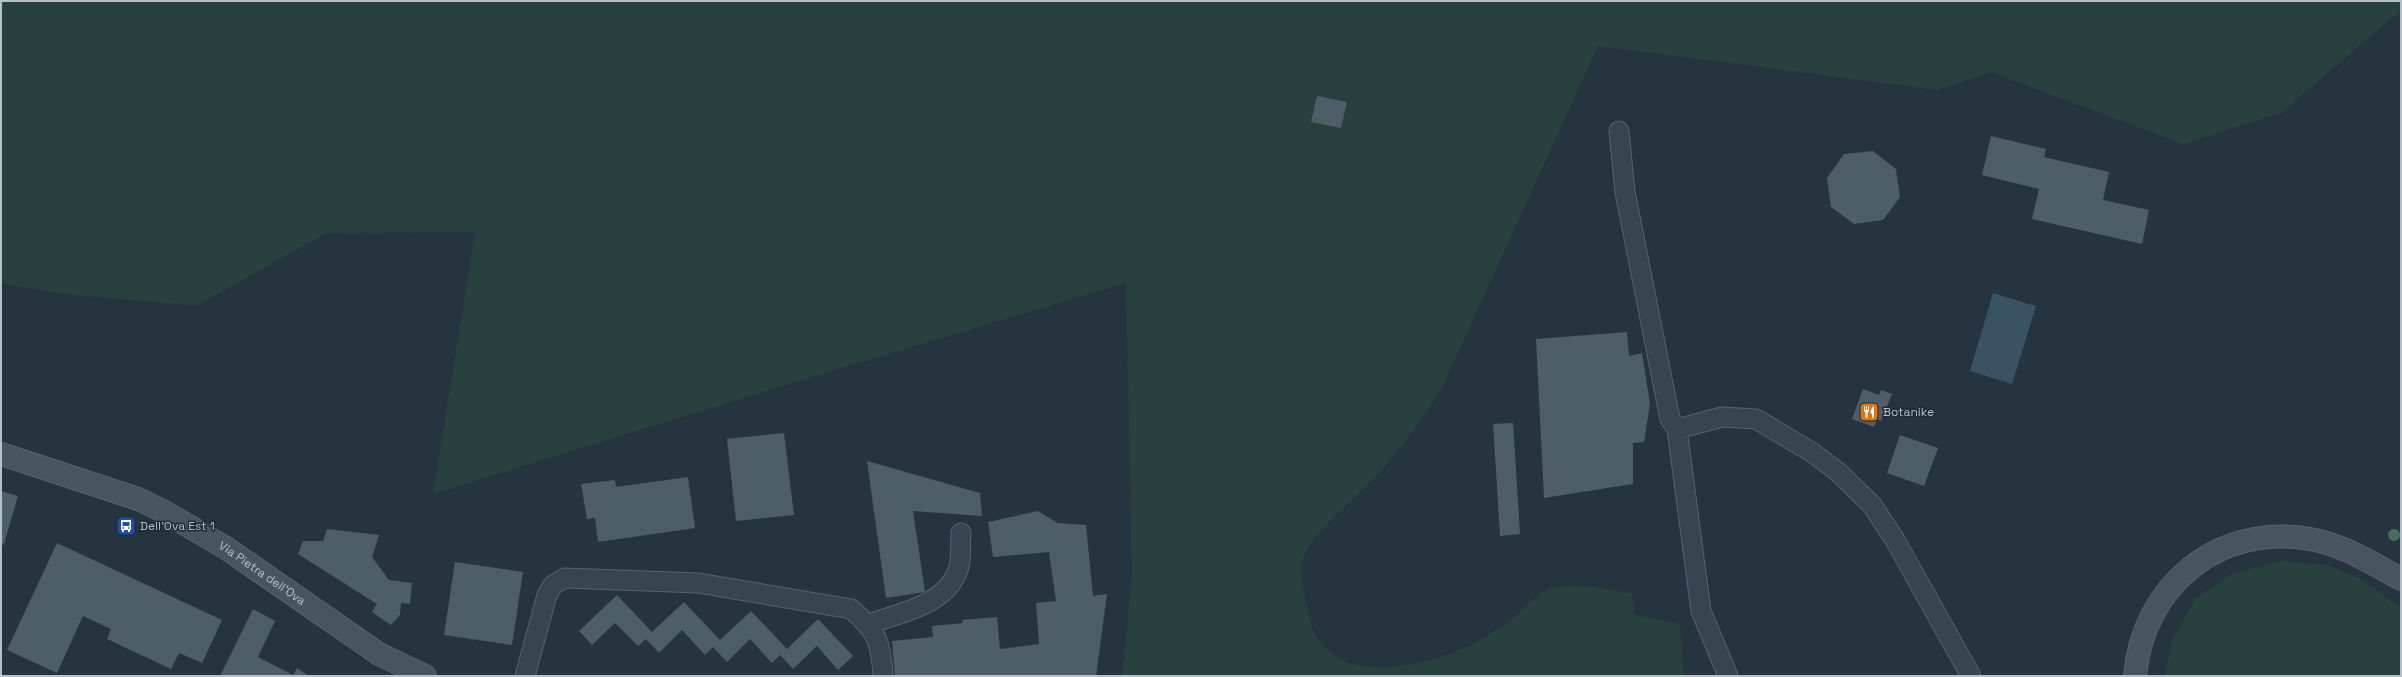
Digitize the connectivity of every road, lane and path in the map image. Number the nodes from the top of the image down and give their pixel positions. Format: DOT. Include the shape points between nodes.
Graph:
graph roads {
  1 [pos="1619,131"];
  2 [pos="1677,429"];
  3 [pos="1,454"];
  4 [pos="961,533"];
  5 [pos="2401,580"];
  6 [pos="869,624"];
  7 [pos="425,676"];
  8 [pos="525,676"];
  9 [pos="882,676"];
  10 [pos="1728,676"];
  11 [pos="1971,676"];
  12 [pos="2136,676"];
  1 -- 2 [label="lane" via="1625,192 1670,419"];
  2 -- 10 [label="lane" via="1702,611"];
  2 -- 11 [label="lane" via="1722,417 1756,420 1813,453 1838,472 1872,505"];
  3 -- 7 [label="main road, Via Pietra dell'Ova" via="138,499 161,510 226,548 379,654"];
  4 -- 6 [label="lane" via="959,569 951,586 933,601"];
  5 -- 12 [label="main road" via="2343,550 2310,539 2258,539 2214,551 2181,575 2159,604 2148,623 2142,641"];
  6 -- 8 [label="lane" via="851,609 698,583 565,578 553,585 547,595"];
  6 -- 9 [label="lane" via="879,640"];
}
